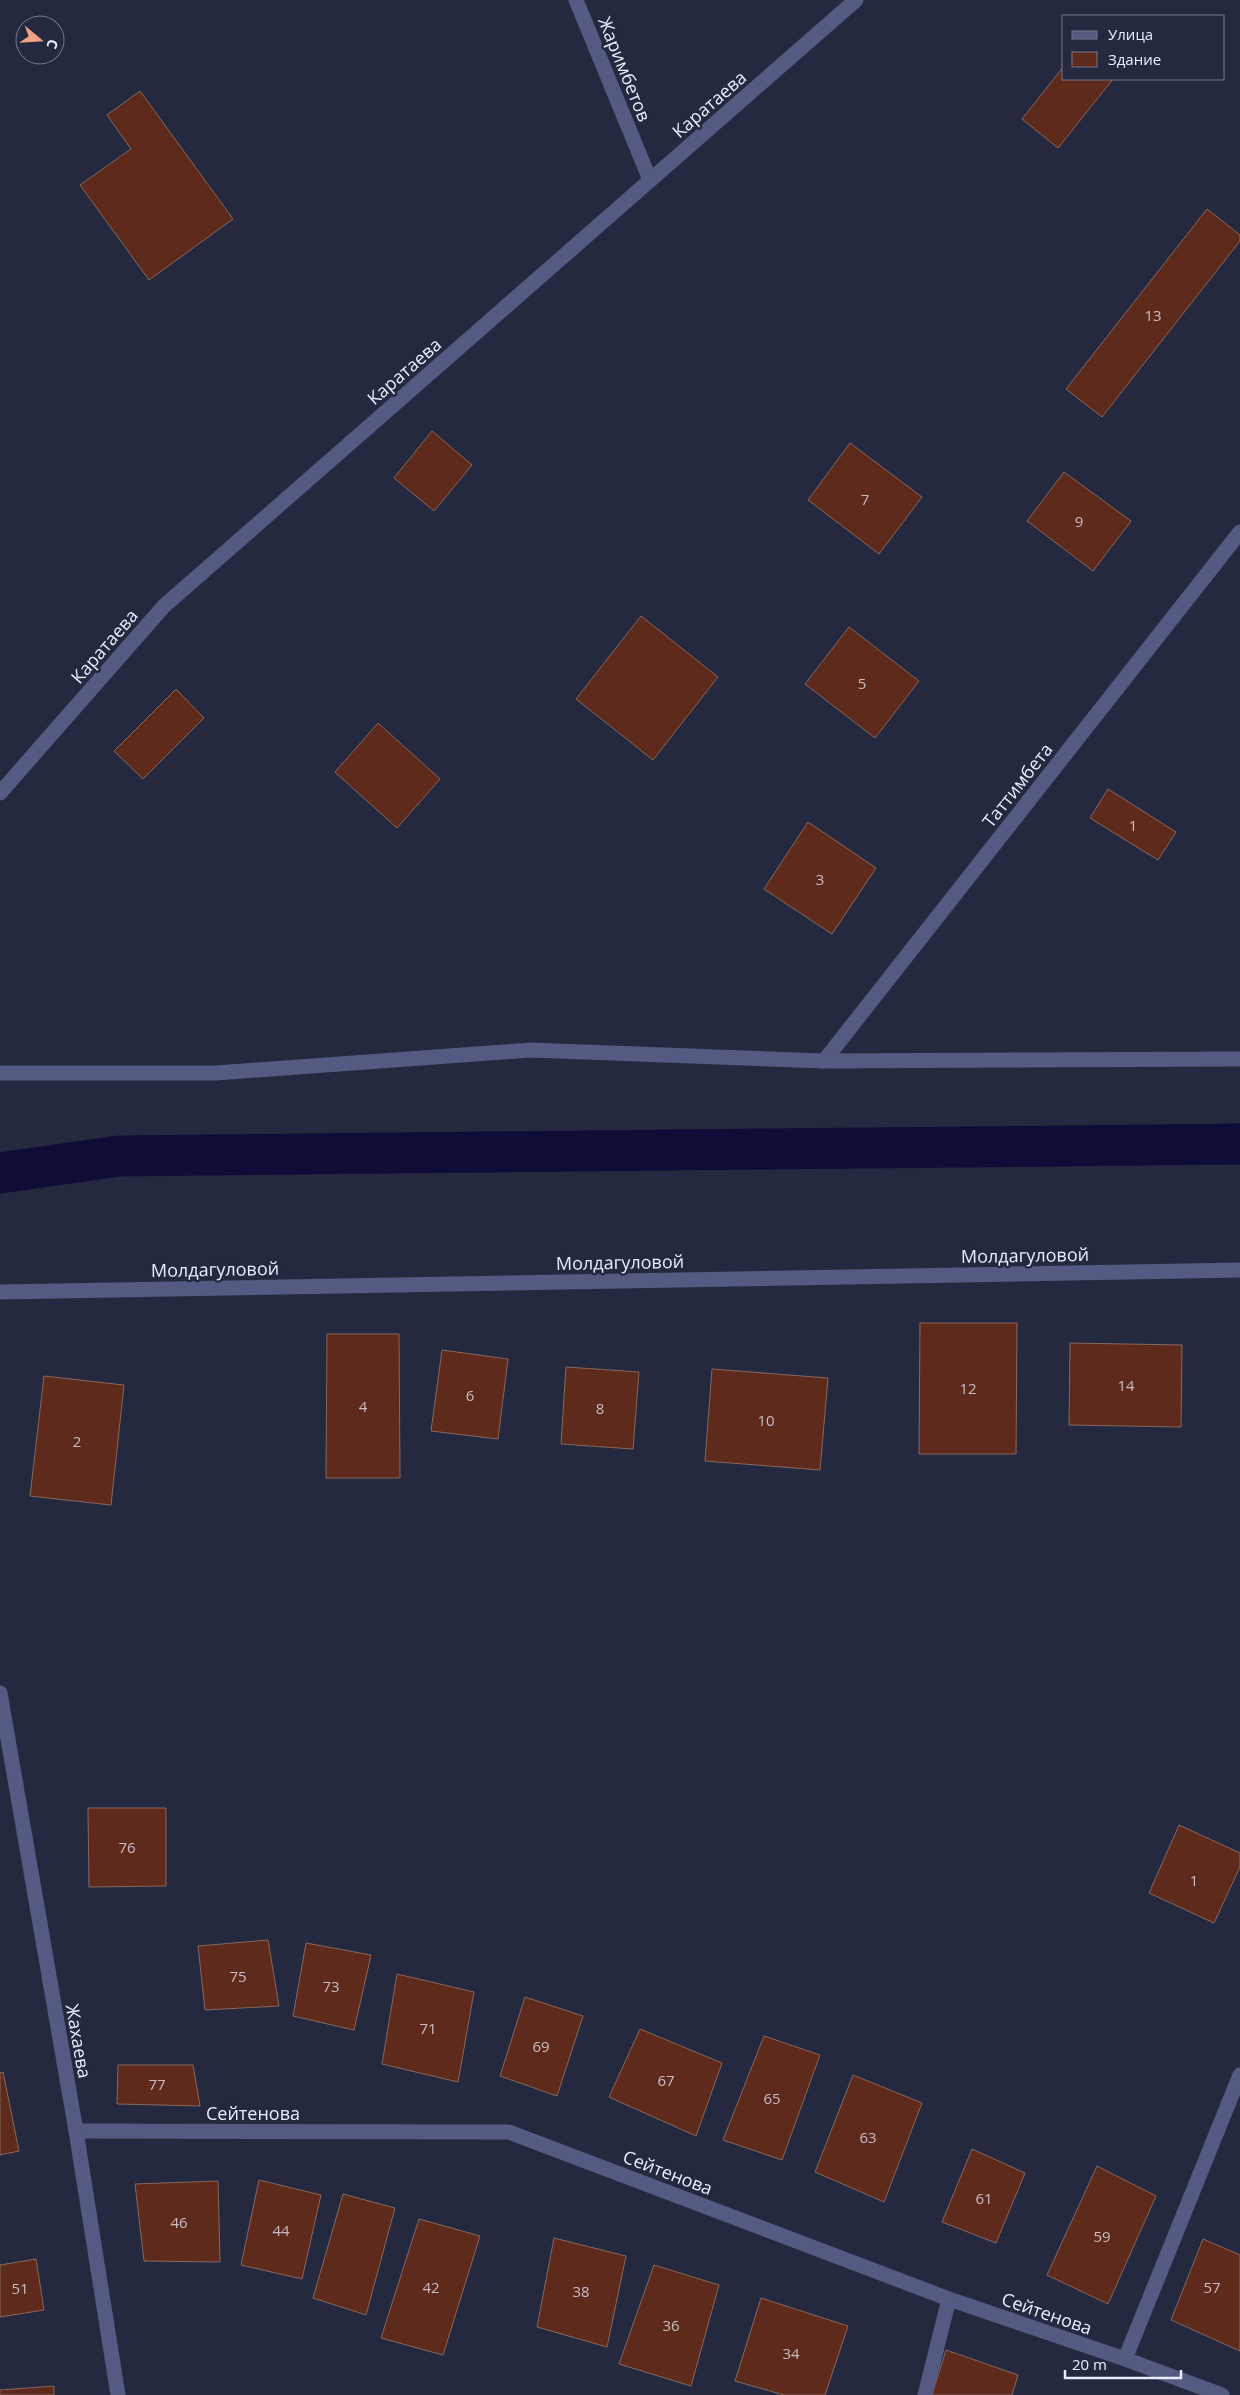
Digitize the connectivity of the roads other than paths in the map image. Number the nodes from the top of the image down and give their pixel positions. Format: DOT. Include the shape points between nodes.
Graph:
graph roads {
  1 [pos="576,0"];
  2 [pos="856,0"];
  3 [pos="650,180"];
  4 [pos="1240,532"];
  5 [pos="0,792"];
  6 [pos="1240,1058"];
  7 [pos="824,1061"];
  8 [pos="0,1073"];
  9 [pos="1240,1270"];
  10 [pos="0,1292"];
  11 [pos="0,1693"];
  12 [pos="1240,2075"];
  13 [pos="76,2131"];
  14 [pos="948,2299"];
  15 [pos="1125,2359"];
  16 [pos="118,2395"];
  17 [pos="925,2395"];
  18 [pos="1222,2395"];
  1 -- 3 [label="street, Жаримбетов"];
  2 -- 3 [label="street, Каратаева"];
  3 -- 5 [label="street, Каратаева" via="164,606"];
  4 -- 7 [label="street, Таттимбета"];
  6 -- 7 [label="street"];
  7 -- 8 [label="street" via="531,1050 216,1073"];
  9 -- 10 [label="street, Молдагуловой"];
  11 -- 13 [label="street, Жахаева"];
  12 -- 15 [label="street"];
  13 -- 14 [label="street, Сейтенова" via="509,2132"];
  13 -- 16 [label="street, Жахаева"];
  14 -- 15 [label="street, Сейтенова"];
  14 -- 17 [label="street"];
  15 -- 18 [label="street, Сейтенова"];
}
